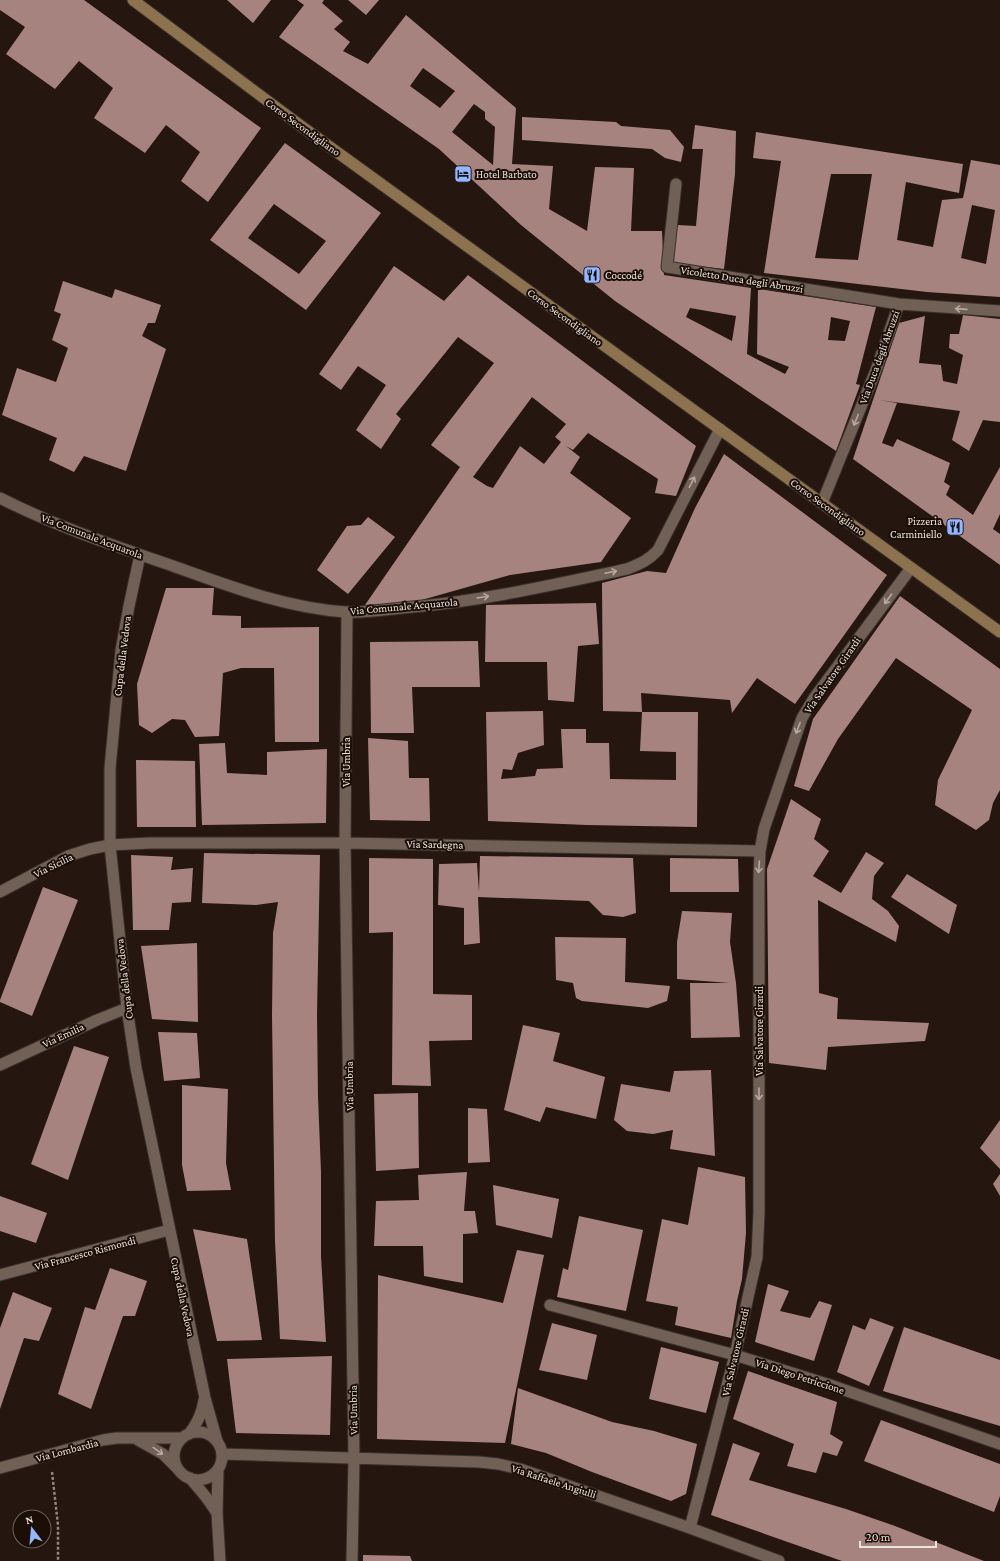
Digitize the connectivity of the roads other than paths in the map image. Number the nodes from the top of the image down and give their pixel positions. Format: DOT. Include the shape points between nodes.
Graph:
graph roads {
  1 [pos="140,2"];
  2 [pos="676,184"];
  3 [pos="899,304"];
  4 [pos="1000,311"];
  5 [pos="720,429"];
  6 [pos="0,498"];
  7 [pos="822,503"];
  8 [pos="140,555"];
  9 [pos="911,568"];
  10 [pos="347,612"];
  11 [pos="1000,632"];
  12 [pos="345,843"];
  13 [pos="110,846"];
  14 [pos="760,851"];
  15 [pos="0,892"];
  16 [pos="127,1008"];
  17 [pos="0,1064"];
  18 [pos="169,1230"];
  19 [pos="0,1275"];
  20 [pos="550,1305"];
  21 [pos="735,1355"];
  22 [pos="205,1398"];
  23 [pos="186,1436"];
  24 [pos="136,1438"];
  25 [pos="217,1441"];
  26 [pos="1000,1444"];
  27 [pos="222,1454"];
  28 [pos="354,1458"];
  29 [pos="0,1468"];
  30 [pos="178,1468"];
  31 [pos="218,1469"];
  32 [pos="190,1478"];
  33 [pos="217,1513"];
  34 [pos="690,1528"];
  35 [pos="220,1561"];
  36 [pos="352,1561"];
  37 [pos="779,1561"];
  1 -- 5 [label="main road, Corso Secondigliano" via="301,126"];
  2 -- 3 [label="street, Vicoletto Duca degli Abruzzi" via="667,267"];
  4 -- 3 [label="street, Via Duca degli Abruzzi, one-way"];
  3 -- 7 [label="street, Via Duca degli Abruzzi, one-way" via="876,370"];
  5 -- 7 [label="main road, Corso Secondigliano"];
  10 -- 5 [label="street, Via Comunale Acquarola, one-way" via="434,606 521,591 640,564 650,559 658,550"];
  6 -- 8 [label="street, Via Comunale Acquarola" via="27,512"];
  7 -- 9 [label="main road, Corso Secondigliano"];
  8 -- 10 [label="street, Via Comunale Acquarola" via="250,593 294,605"];
  8 -- 13 [label="street, Cupa della Vedova" via="121,651 110,768"];
  9 -- 11 [label="main road, Corso Secondigliano"];
  9 -- 14 [label="street, Via Salvatore Girardi, one-way" via="814,698 802,718 764,829"];
  10 -- 12 [label="street, Via Umbria"];
  12 -- 13 [label="street, Via Sardegna" via="158,843"];
  12 -- 14 [label="street, Via Sardegna"];
  12 -- 28 [label="street, Via Umbria"];
  13 -- 15 [label="street, Via Sicilia" via="68,856"];
  13 -- 16 [label="street, Cupa della Vedova"];
  14 -- 21 [label="street, Via Salvatore Girardi, one-way" via="757,1257"];
  16 -- 17 [label="street, Via Emilia"];
  16 -- 18 [label="street, Cupa della Vedova" via="136,1068"];
  18 -- 19 [label="street, Via Francesco Rismondi"];
  18 -- 22 [label="street, Cupa della Vedova"];
  20 -- 21 [label="street, Via Diego Petriccione"];
  21 -- 26 [label="street, Via Diego Petriccione"];
  21 -- 34 [label="street, Via Salvatore Girardi"];
  22 -- 23 [label="street, Cupa della Vedova" via="198,1422"];
  22 -- 25 [label="street, Cupa della Vedova"];
  23 -- 24 [label="street, Via Lombardia"];
  23 -- 25 [label="street" via="204,1432"];
  23 -- 30 [label="street" via="177,1445 175,1452"];
  24 -- 29 [label="street, Via Lombardia" via="103,1440"];
  24 -- 30 [label="street, one-way" via="163,1454"];
  25 -- 27 [label="street"];
  27 -- 28 [label="street, Via Raffaele Angiulli"];
  27 -- 31 [label="street" via="222,1462"];
  28 -- 34 [label="street, Via Raffaele Angiulli" via="479,1462 520,1468"];
  28 -- 36 [label="street, Via Umbria"];
  30 -- 32 [label="street"];
  31 -- 32 [label="street" via="206,1479"];
  31 -- 33 [label="street"];
  32 -- 33 [label="street"];
  33 -- 35 [label="street"];
  34 -- 37 [label="street, Via Raffaele Angiulli"];
}
